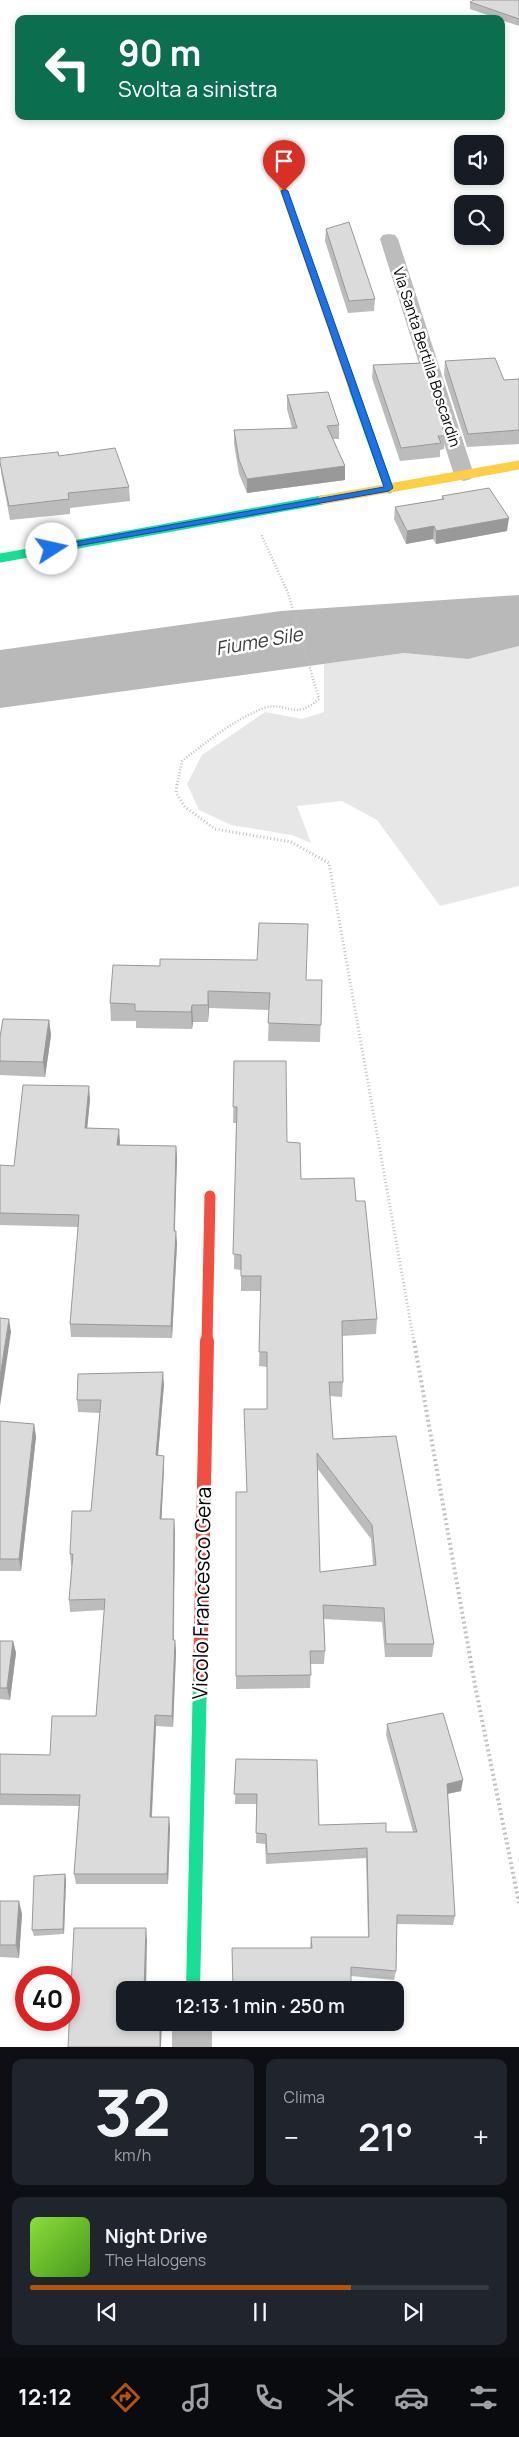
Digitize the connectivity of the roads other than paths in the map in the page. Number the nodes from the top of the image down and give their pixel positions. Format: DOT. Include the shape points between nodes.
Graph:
graph roads {
  1 [pos="273,160"];
  2 [pos="389,238"];
  3 [pos="519,465"];
  4 [pos="464,475"];
  5 [pos="389,488"];
  6 [pos="0,558"];
  7 [pos="210,1196"];
  8 [pos="193,1981"];
  9 [pos="192,2031"];
  10 [pos="192,2047"];
  1 -- 5 [label="street"];
  2 -- 4 [label="street, Via Santa Bertilla Boscardin"];
  3 -- 4 [label="street"];
  4 -- 5 [label="street"];
  5 -- 6 [label="street"];
  7 -- 8 [label="street, Vicolo Francesco Gera"];
  9 -- 10 [label="street"];
}
